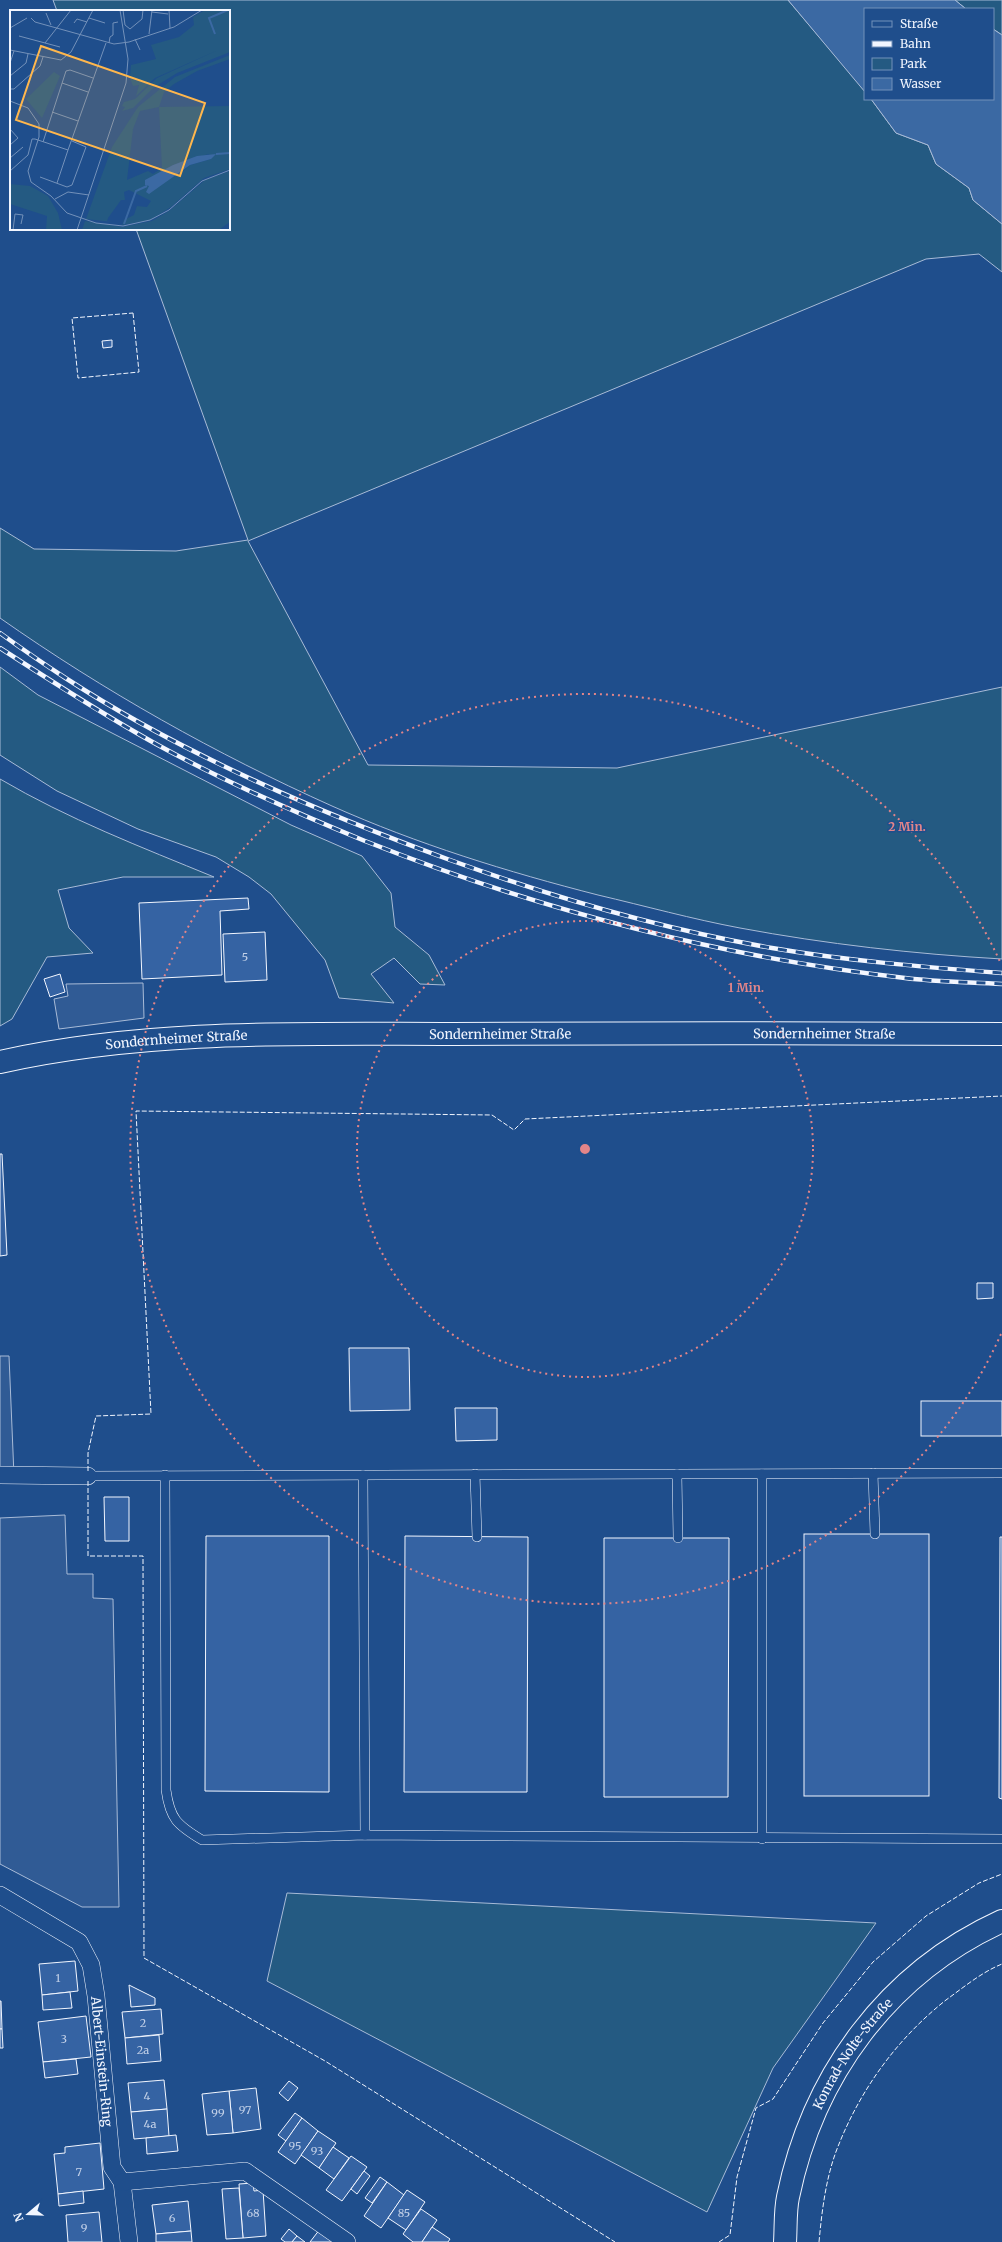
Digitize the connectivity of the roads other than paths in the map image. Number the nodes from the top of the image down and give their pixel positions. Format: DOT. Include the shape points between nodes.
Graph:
graph roads {
  1 [pos="1002,1034"];
  2 [pos="0,1062"];
  3 [pos="1002,1473"];
  4 [pos="475,1474"];
  5 [pos="677,1474"];
  6 [pos="762,1474"];
  7 [pos="873,1474"];
  8 [pos="0,1475"];
  9 [pos="165,1475"];
  10 [pos="363,1475"];
  11 [pos="88,1476"];
  12 [pos="875,1534"];
  13 [pos="477,1537"];
  14 [pos="678,1538"];
  15 [pos="365,1835"];
  16 [pos="762,1839"];
  17 [pos="1002,1839"];
  18 [pos="0,1895"];
  19 [pos="1002,1921"];
  20 [pos="122,2182"];
  21 [pos="129,2242"];
  22 [pos="348,2242"];
  23 [pos="785,2242"];
  1 -- 2 [label="main road, Sondernheimer Straße" via="334,1034 168,1038 95,1044"];
  3 -- 7 [label="lane"];
  4 -- 5 [label="lane"];
  4 -- 10 [label="lane"];
  4 -- 13 [label="lane"];
  5 -- 6 [label="lane"];
  5 -- 14 [label="lane"];
  6 -- 7 [label="lane"];
  6 -- 16 [label="lane"];
  7 -- 12 [label="lane"];
  8 -- 11 [label="street"];
  9 -- 10 [label="lane"];
  9 -- 11 [label="lane"];
  9 -- 15 [label="lane" via="166,1782 169,1810 182,1828 202,1840"];
  10 -- 15 [label="lane"];
  15 -- 16 [label="lane"];
  16 -- 17 [label="lane"];
  18 -- 20 [label="street, Albert-Einstein-Ring" via="79,1942 91,1965 97,2003 112,2166"];
  19 -- 23 [label="main road, Konrad-Nolte-Straße" via="958,1944 898,1990 873,2017 839,2064 819,2101 803,2141 788,2198"];
  20 -- 21 [label="street, Albert-Einstein-Ring"];
  20 -- 22 [label="street" via="245,2171"];
}
